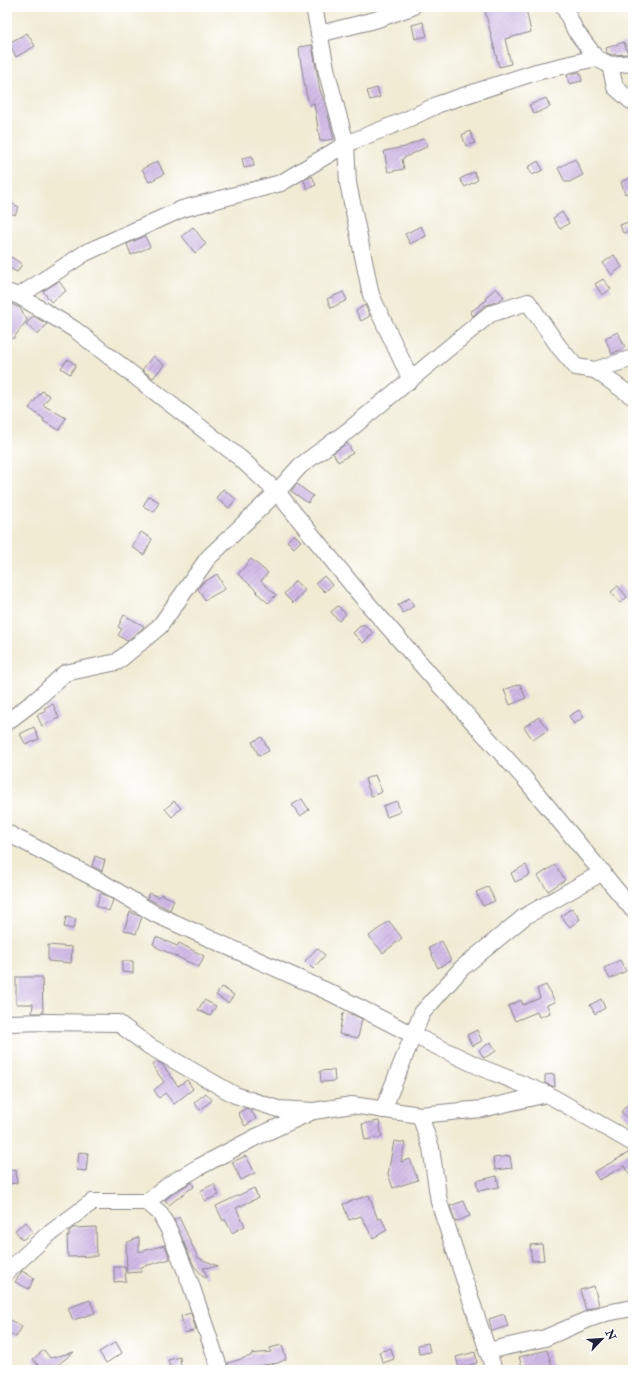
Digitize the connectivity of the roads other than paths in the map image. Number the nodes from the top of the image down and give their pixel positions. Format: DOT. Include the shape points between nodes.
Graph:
graph roads {
  1 [pos="314,7"];
  2 [pos="412,7"];
  3 [pos="564,7"];
  4 [pos="319,34"];
  5 [pos="603,62"];
  6 [pos="633,63"];
  7 [pos="633,101"];
  8 [pos="346,144"];
  9 [pos="13,294"];
  10 [pos="633,358"];
  11 [pos="595,370"];
  12 [pos="412,380"];
  13 [pos="633,397"];
  14 [pos="277,492"];
  15 [pos="7,722"];
  16 [pos="7,833"];
  17 [pos="603,872"];
  18 [pos="633,910"];
  19 [pos="7,1022"];
  20 [pos="412,1035"];
  21 [pos="547,1094"];
  22 [pos="383,1110"];
  23 [pos="314,1111"];
  24 [pos="420,1115"];
  25 [pos="633,1143"];
  26 [pos="147,1202"];
  27 [pos="7,1272"];
  28 [pos="633,1308"];
  29 [pos="487,1351"];
  30 [pos="490,1369"];
  31 [pos="220,1370"];
  1 -- 4 [label="street"];
  2 -- 4 [label="street" via="375,20"];
  3 -- 5 [label="street" via="575,30"];
  4 -- 8 [label="street"];
  5 -- 6 [label="street"];
  5 -- 7 [label="street" via="614,86"];
  5 -- 8 [label="street" via="536,72 439,104"];
  8 -- 9 [label="street" via="281,183 182,209 85,253"];
  8 -- 12 [label="street" via="348,183 371,296"];
  9 -- 14 [label="street" via="74,329 240,458"];
  10 -- 11 [label="street"];
  11 -- 12 [label="street" via="576,367 528,302 490,314"];
  11 -- 13 [label="street"];
  12 -- 14 [label="street" via="300,466"];
  14 -- 15 [label="street" via="208,558 160,626 117,662 65,673"];
  14 -- 17 [label="street" via="362,597 524,778"];
  16 -- 20 [label="street" via="100,881 155,914 331,993"];
  17 -- 18 [label="street"];
  17 -- 20 [label="street" via="524,917 462,968 422,1013"];
  19 -- 23 [label="street" via="118,1023 150,1046 235,1095 278,1109"];
  20 -- 21 [label="street" via="482,1068"];
  20 -- 22 [label="street"];
  21 -- 24 [label="street" via="482,1109"];
  21 -- 25 [label="street"];
  22 -- 23 [label="street" via="352,1105"];
  22 -- 24 [label="street"];
  23 -- 26 [label="street" via="256,1137 199,1167 170,1184"];
  24 -- 29 [label="street" via="431,1148 439,1202"];
  26 -- 27 [label="street" via="92,1202 45,1237"];
  26 -- 31 [label="street" via="160,1213 169,1230"];
  28 -- 29 [label="street" via="606,1313 545,1338"];
  29 -- 30 [label="street"];
}
